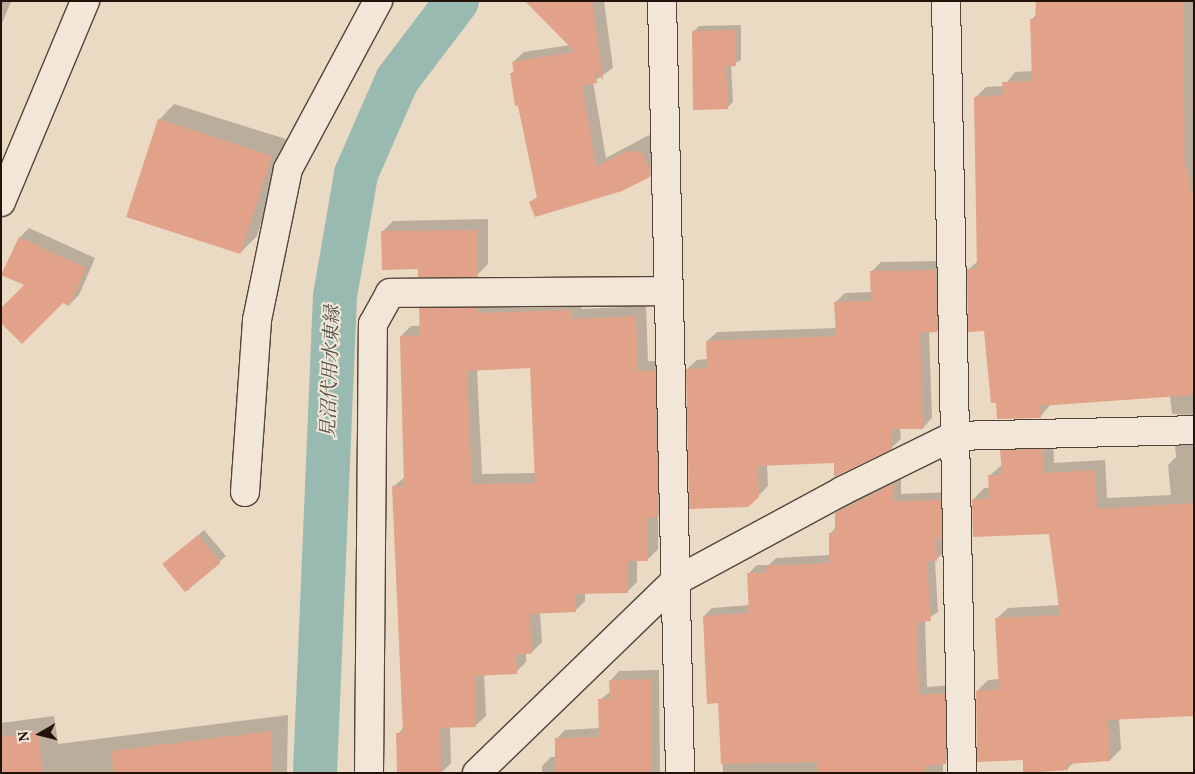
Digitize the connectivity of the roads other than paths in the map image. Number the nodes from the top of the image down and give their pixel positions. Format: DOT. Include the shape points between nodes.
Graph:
graph roads {
  1 [pos="85,1"];
  2 [pos="378,1"];
  3 [pos="662,1"];
  4 [pos="946,1"];
  5 [pos="1,202"];
  6 [pos="667,291"];
  7 [pos="1194,430"];
  8 [pos="954,436"];
  9 [pos="245,492"];
  10 [pos="674,582"];
  11 [pos="369,773"];
  12 [pos="477,773"];
  13 [pos="680,773"];
  14 [pos="962,773"];
  1 -- 5 [label="street"];
  2 -- 9 [label="street" via="288,169 256,320"];
  3 -- 6 [label="street"];
  4 -- 8 [label="street"];
  6 -- 10 [label="street"];
  6 -- 11 [label="street" via="390,293 373,324"];
  7 -- 8 [label="street"];
  8 -- 10 [label="street" via="842,491"];
  8 -- 14 [label="street"];
  10 -- 12 [label="street"];
  10 -- 13 [label="street"];
}
